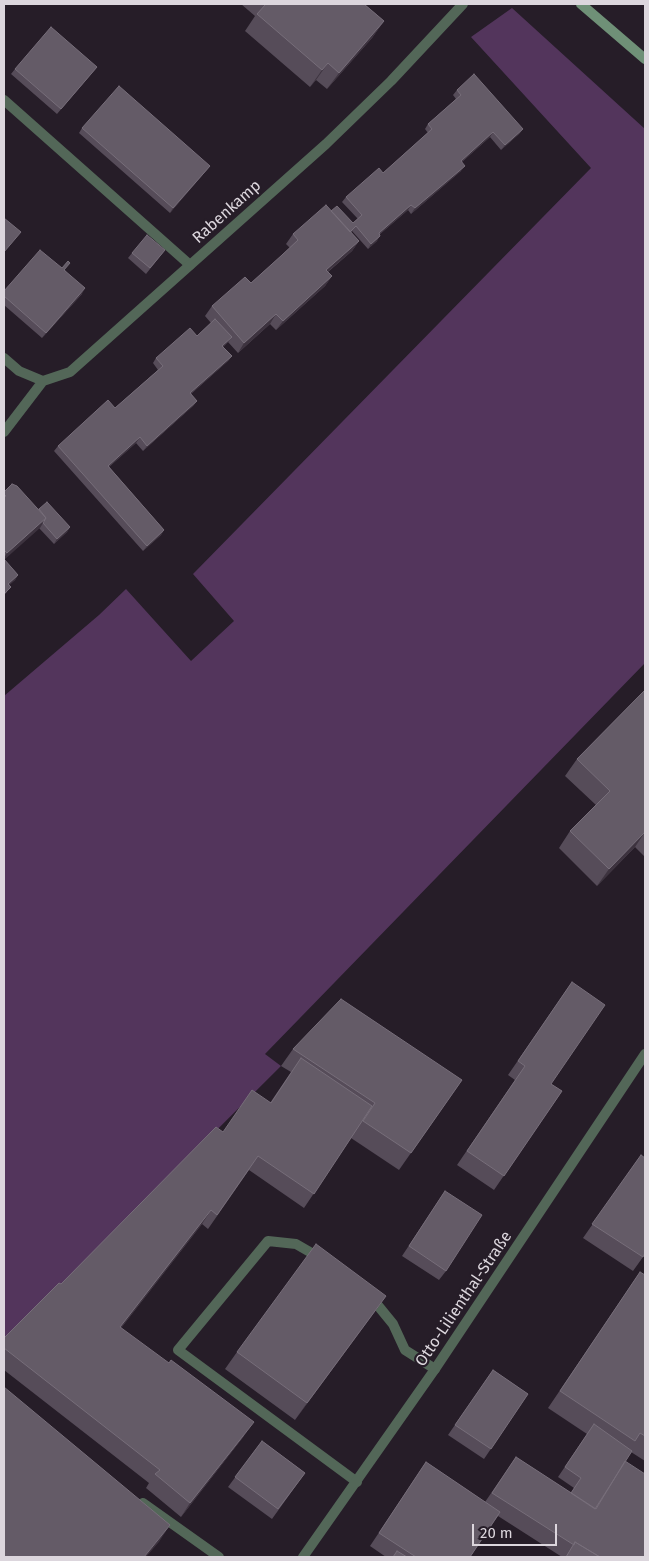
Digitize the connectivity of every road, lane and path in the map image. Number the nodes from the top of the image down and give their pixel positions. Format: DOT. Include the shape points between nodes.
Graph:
graph roads {
  1 [pos="463,4"];
  2 [pos="581,4"];
  3 [pos="645,59"];
  4 [pos="4,100"];
  5 [pos="190,265"];
  6 [pos="4,358"];
  7 [pos="43,381"];
  8 [pos="4,432"];
  9 [pos="645,1054"];
  10 [pos="332,1266"];
  11 [pos="362,1290"];
  12 [pos="435,1369"];
  13 [pos="356,1482"];
  14 [pos="133,1495"];
  15 [pos="219,1557"];
  16 [pos="303,1557"];
  1 -- 5 [label="street, Rabenkamp" via="326,144"];
  2 -- 3 [label="main road"];
  4 -- 5 [label="street"];
  5 -- 7 [label="street, Rabenkamp" via="70,372"];
  6 -- 7 [label="street" via="19,371"];
  7 -- 8 [label="street"];
  9 -- 12 [label="street, Otto-Lilienthal-Straße"];
  10 -- 13 [label="street" via="296,1244 268,1241 178,1350"];
  11 -- 12 [label="street" via="393,1324 405,1350"];
  12 -- 13 [label="street, Otto-Lilienthal-Straße"];
  13 -- 16 [label="street, Otto-Lilienthal-Straße"];
  14 -- 15 [label="street"];
}
